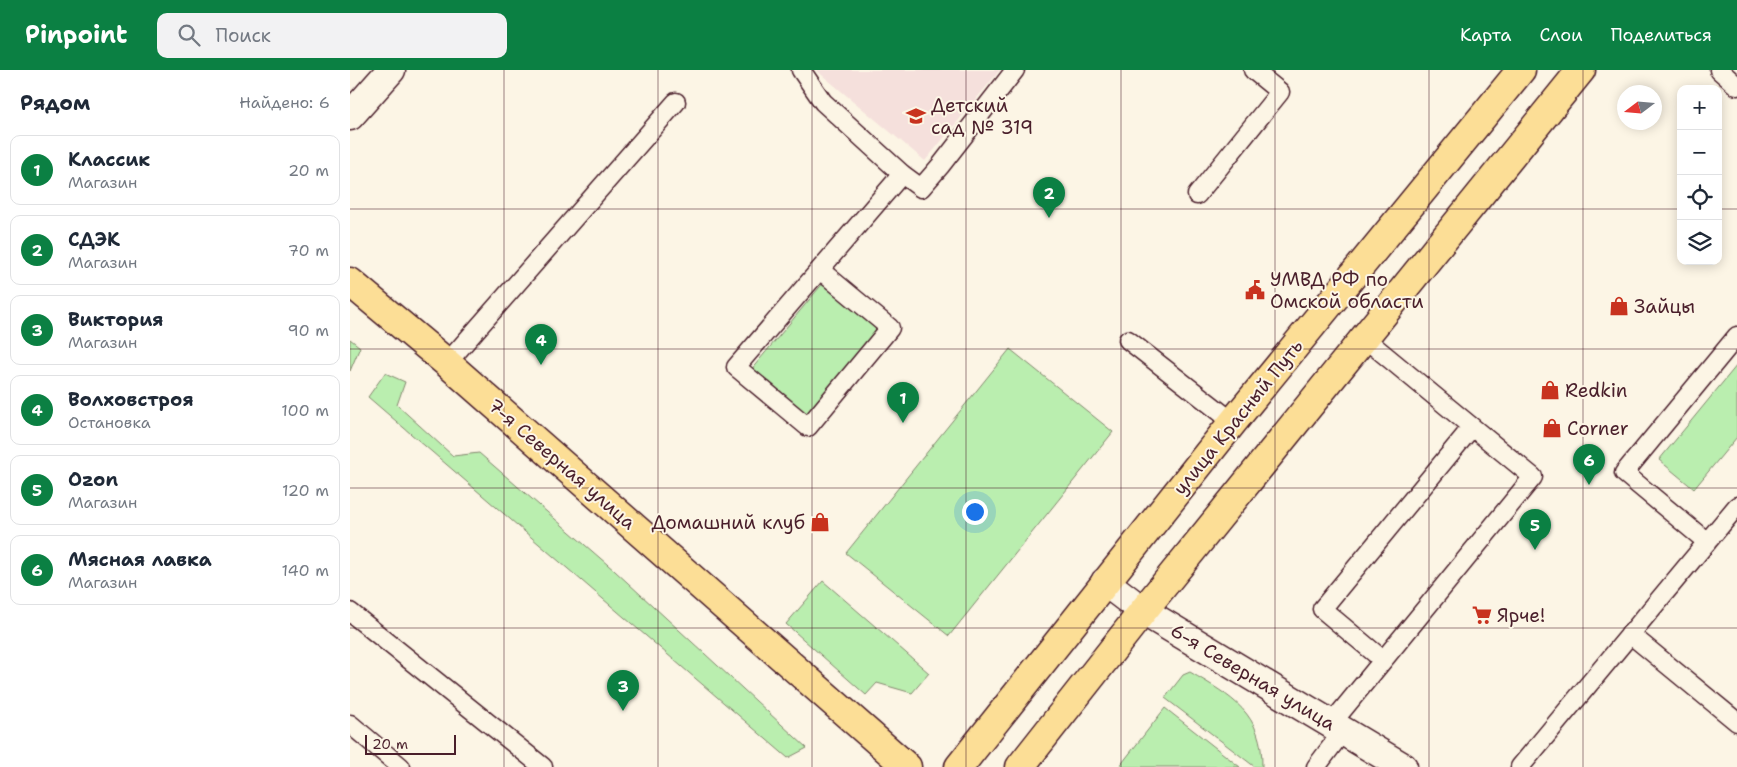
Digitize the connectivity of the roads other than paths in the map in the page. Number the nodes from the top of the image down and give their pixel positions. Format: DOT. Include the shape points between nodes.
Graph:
graph roads {
  1 [pos="391,70"];
  2 [pos="800,70"];
  3 [pos="1015,70"];
  4 [pos="1253,70"];
  5 [pos="1521,70"];
  6 [pos="1581,70"];
  7 [pos="1719,70"];
  8 [pos="1737,86"];
  9 [pos="676,102"];
  10 [pos="350,116"];
  11 [pos="902,174"];
  12 [pos="1197,195"];
  13 [pos="820,270"];
  14 [pos="350,282"];
  15 [pos="1737,336"];
  16 [pos="1363,337"];
  17 [pos="1128,340"];
  18 [pos="447,363"];
  19 [pos="1232,422"];
  20 [pos="1472,427"];
  21 [pos="1737,507"];
  22 [pos="1707,542"];
  23 [pos="1106,582"];
  24 [pos="1143,611"];
  25 [pos="350,612"];
  26 [pos="1630,634"];
  27 [pos="1383,660"];
  28 [pos="1737,722"];
  29 [pos="350,724"];
  30 [pos="1337,727"];
  31 [pos="401,767"];
  32 [pos="543,767"];
  33 [pos="907,767"];
  34 [pos="959,767"];
  35 [pos="1020,767"];
  36 [pos="1316,767"];
  37 [pos="1403,767"];
  38 [pos="1520,767"];
  1 -- 10 [label="street"];
  2 -- 11 [label="lane" via="823,102"];
  3 -- 11 [label="lane" via="921,188"];
  4 -- 12 [label="lane" via="1280,92"];
  5 -- 19 [label="main road, улица Красный Путь"];
  6 -- 16 [label="main road"];
  7 -- 8 [label="lane"];
  9 -- 18 [label="lane"];
  11 -- 13 [label="lane"];
  13 -- 13 [label="lane" via="736,366 808,427 890,328"];
  14 -- 18 [label="main road, 7-я Северная улица"];
  15 -- 22 [label="lane" via="1624,473"];
  16 -- 20 [label="lane"];
  16 -- 24 [label="main road"];
  17 -- 19 [label="lane"];
  18 -- 33 [label="main road, 7-я Северная улица"];
  19 -- 23 [label="main road, улица Красный Путь"];
  20 -- 27 [label="lane" via="1322,609"];
  20 -- 27 [label="lane" via="1534,477"];
  21 -- 22 [label="lane"];
  22 -- 26 [label="lane"];
  23 -- 24 [label="street, 6-я Северная улица"];
  23 -- 34 [label="main road, улица Красный Путь"];
  24 -- 30 [label="street, 6-я Северная улица"];
  24 -- 35 [label="main road"];
  25 -- 32 [label="lane"];
  26 -- 28 [label="lane"];
  26 -- 38 [label="lane"];
  27 -- 30 [label="lane"];
  29 -- 31 [label="lane"];
  30 -- 36 [label="lane"];
  30 -- 37 [label="street, 6-я Северная улица"];
}
